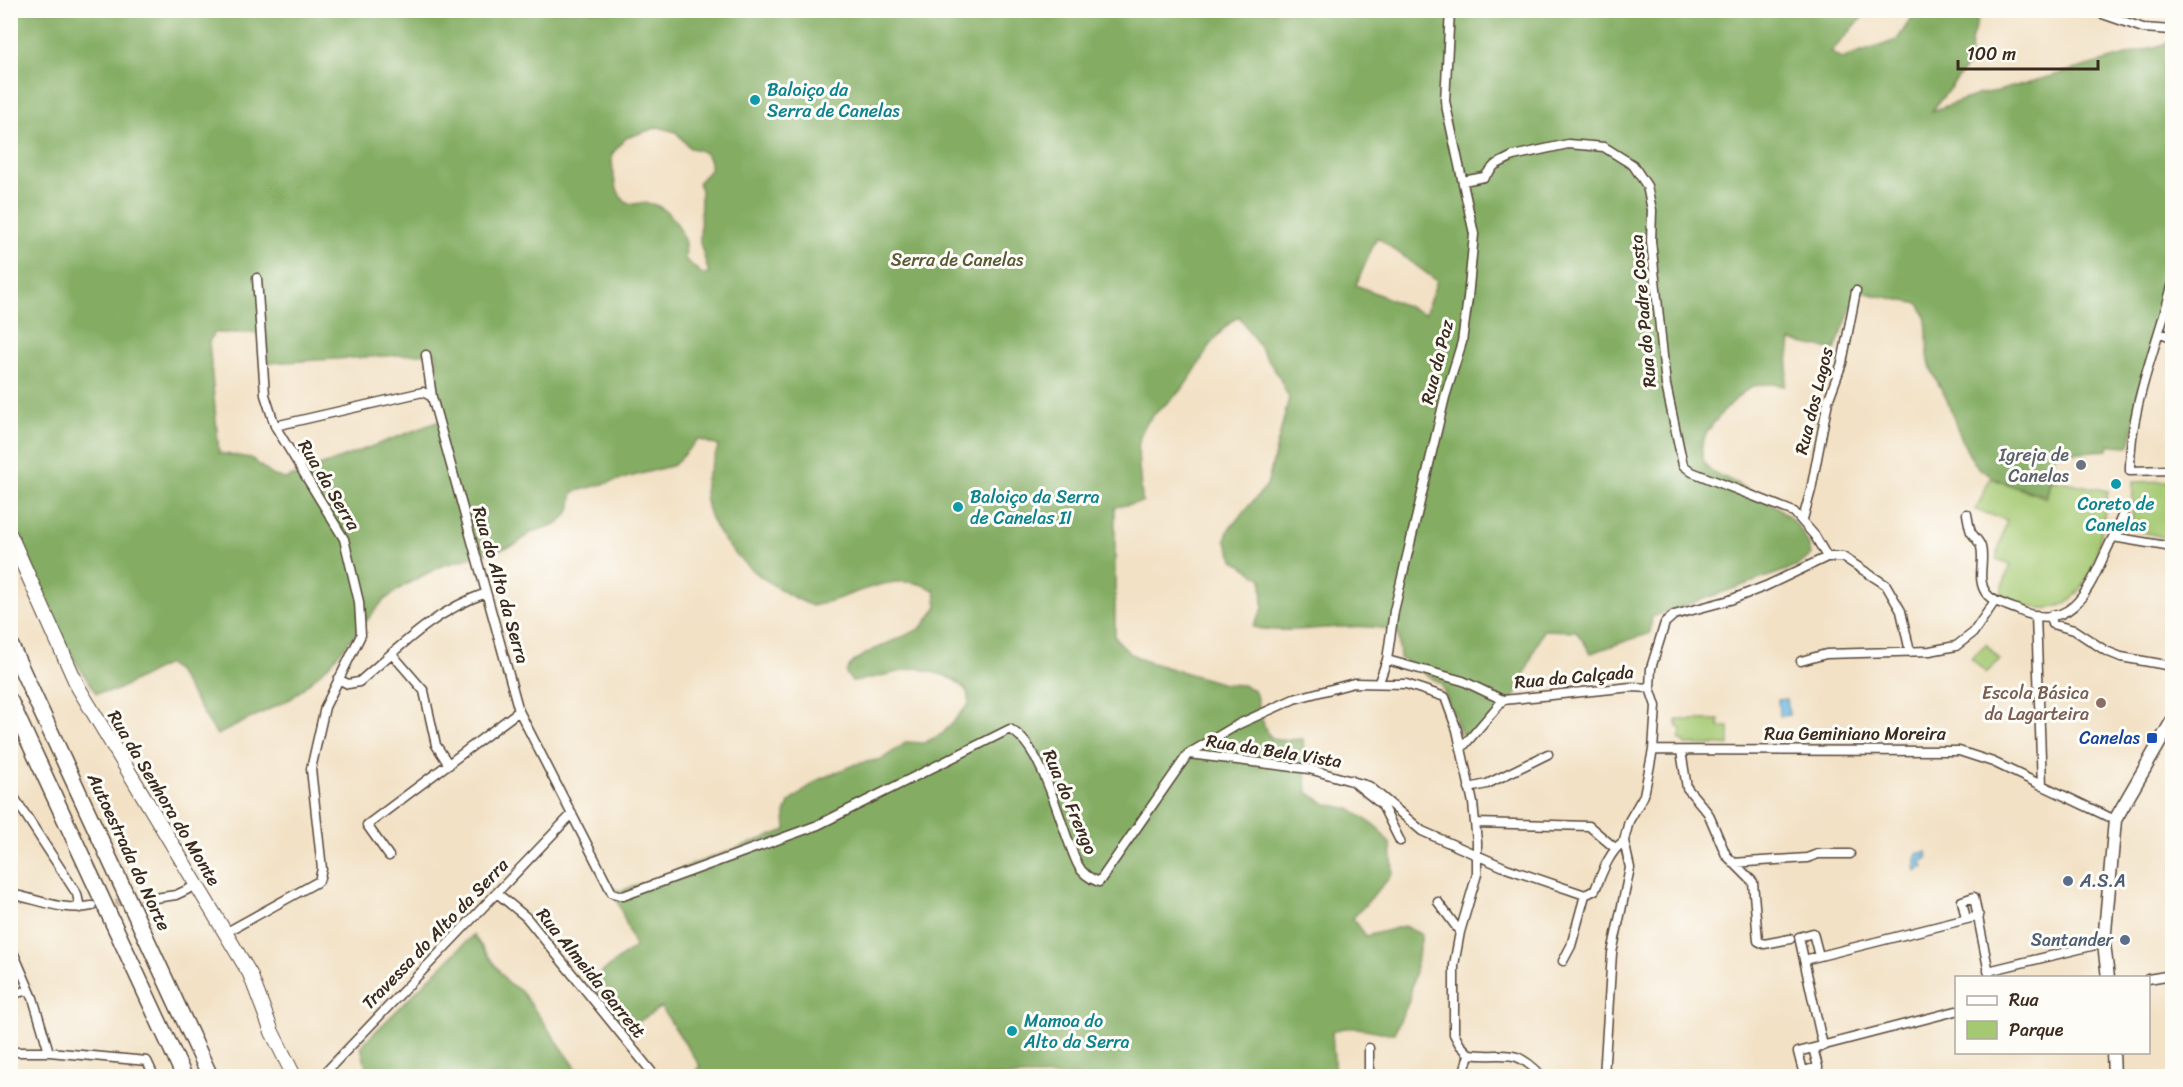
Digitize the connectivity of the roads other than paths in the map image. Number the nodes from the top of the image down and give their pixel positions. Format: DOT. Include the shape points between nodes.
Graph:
graph roads {
  1 [pos="1450,10"];
  2 [pos="2091,10"];
  3 [pos="2172,30"];
  4 [pos="1463,181"];
  5 [pos="257,278"];
  6 [pos="2172,286"];
  7 [pos="1856,291"];
  8 [pos="2160,333"];
  9 [pos="2172,337"];
  10 [pos="426,355"];
  11 [pos="432,397"];
  12 [pos="274,426"];
  13 [pos="2172,470"];
  14 [pos="2124,508"];
  15 [pos="1967,514"];
  16 [pos="1803,519"];
  17 [pos="10,535"];
  18 [pos="2113,537"];
  19 [pos="2172,547"];
  20 [pos="1827,556"];
  21 [pos="486,593"];
  22 [pos="1995,601"];
  23 [pos="2036,615"];
  24 [pos="2052,615"];
  25 [pos="10,644"];
  26 [pos="1910,652"];
  27 [pos="392,654"];
  28 [pos="1387,660"];
  29 [pos="1801,661"];
  30 [pos="2172,666"];
  31 [pos="339,679"];
  32 [pos="1379,682"];
  33 [pos="1650,688"];
  34 [pos="1503,700"];
  35 [pos="10,701"];
  36 [pos="519,711"];
  37 [pos="2172,720"];
  38 [pos="1461,749"];
  39 [pos="1653,750"];
  40 [pos="1681,751"];
  41 [pos="1188,754"];
  42 [pos="1548,754"];
  43 [pos="449,765"];
  44 [pos="1351,780"];
  45 [pos="2042,786"];
  46 [pos="1469,788"];
  47 [pos="10,791"];
  48 [pos="572,814"];
  49 [pos="2115,820"];
  50 [pos="1475,823"];
  51 [pos="1400,841"];
  52 [pos="1624,841"];
  53 [pos="1616,849"];
  54 [pos="1477,854"];
  55 [pos="1850,854"];
  56 [pos="389,856"];
  57 [pos="1733,863"];
  58 [pos="195,886"];
  59 [pos="10,894"];
  60 [pos="498,894"];
  61 [pos="1585,895"];
  62 [pos="148,899"];
  63 [pos="1438,902"];
  64 [pos="92,906"];
  65 [pos="80,908"];
  66 [pos="1979,916"];
  67 [pos="1966,919"];
  68 [pos="1460,932"];
  69 [pos="225,933"];
  70 [pos="1794,938"];
  71 [pos="2104,943"];
  72 [pos="10,945"];
  73 [pos="1819,956"];
  74 [pos="1804,960"];
  75 [pos="1563,961"];
  76 [pos="2013,966"];
  77 [pos="1989,974"];
  78 [pos="2172,975"];
  79 [pos="2009,976"];
  80 [pos="2108,976"];
  81 [pos="2150,979"];
  82 [pos="29,990"];
  83 [pos="10,995"];
  84 [pos="1955,1011"];
  85 [pos="1823,1046"];
  86 [pos="1369,1048"];
  87 [pos="1813,1048"];
  88 [pos="49,1052"];
  89 [pos="10,1053"];
  90 [pos="1469,1054"];
  91 [pos="2113,1054"];
  92 [pos="154,1077"];
  93 [pos="184,1077"];
  94 [pos="210,1077"];
  95 [pos="294,1077"];
  96 [pos="322,1077"];
  97 [pos="656,1077"];
  98 [pos="1369,1077"];
  99 [pos="1463,1077"];
  100 [pos="1542,1077"];
  101 [pos="1604,1077"];
  102 [pos="2114,1077"];
  1 -- 4 [label="street, Rua da Paz" via="1445,101"];
  2 -- 3 [label="street" via="2143,28"];
  4 -- 16 [label="street, Rua do Padre Costa" via="1484,177 1513,156 1568,144 1604,147 1633,165 1647,186 1652,210 1651,241 1666,385 1683,465"];
  4 -- 28 [label="street, Rua da Paz" via="1474,234 1462,342 1445,397 1394,611"];
  5 -- 12 [label="street, Rua da Serra" via="266,395"];
  6 -- 8 [label="street"];
  7 -- 16 [label="street, Rua dos Lagos"];
  8 -- 9 [label="street"];
  8 -- 13 [label="street" via="2138,410 2130,471"];
  10 -- 11 [label="street, Rua do Alto da Serra"];
  11 -- 12 [label="street" via="423,392"];
  11 -- 21 [label="street, Rua do Alto da Serra"];
  12 -- 31 [label="street, Rua da Serra" via="344,538 361,634"];
  14 -- 18 [label="street"];
  15 -- 22 [label="street" via="1971,531 1981,546 1982,585"];
  16 -- 20 [label="street, Rua do Padre Costa"];
  17 -- 58 [label="main road, Rua da Senhora do Monte" via="78,687"];
  18 -- 19 [label="street"];
  18 -- 24 [label="street" via="2089,590 2062,614"];
  20 -- 26 [label="street" via="1843,557 1886,585 1901,611"];
  20 -- 33 [label="street" via="1730,600 1674,615 1665,623 1657,642"];
  21 -- 27 [label="street" via="436,616"];
  21 -- 36 [label="street, Rua do Alto da Serra"];
  22 -- 23 [label="street"];
  22 -- 26 [label="street" via="1966,640 1943,650"];
  23 -- 24 [label="street"];
  23 -- 45 [label="street"];
  24 -- 30 [label="street" via="2052,624 2074,630 2106,651"];
  25 -- 94 [label="highway, Autoestrada do Norte"];
  26 -- 29 [label="street" via="1826,654"];
  27 -- 31 [label="street" via="359,682 348,684"];
  27 -- 43 [label="street" via="424,691 436,745"];
  28 -- 32 [label="street, Rua da Paz"];
  28 -- 34 [label="street" via="1463,681"];
  31 -- 69 [label="street, Rua da Serra" via="325,707 311,769 322,869 319,880"];
  32 -- 38 [label="street, Rua do Frengo" via="1407,684 1445,697"];
  32 -- 41 [label="street, Rua do Frengo" via="1354,683 1294,699 1239,724"];
  33 -- 34 [label="street, Rua da Calçada"];
  33 -- 39 [label="street, Rua da Calçada" via="1656,706"];
  34 -- 38 [label="street, Rua da Calçada"];
  35 -- 93 [label="highway"];
  36 -- 43 [label="street"];
  36 -- 48 [label="street, Rua do Alto da Serra"];
  37 -- 49 [label="main road"];
  38 -- 46 [label="street, Rua do Frengo"];
  39 -- 40 [label="street, Rua Geminiano Moreira"];
  39 -- 52 [label="street, Rua da Calçada" via="1644,795 1629,821"];
  40 -- 45 [label="street, Rua Geminiano Moreira" via="1947,750 1970,753"];
  40 -- 57 [label="street" via="1687,788 1707,813"];
  41 -- 44 [label="street, Rua da Bela Vista" via="1309,770"];
  41 -- 48 [label="street, Rua do Frengo" via="1099,882 1078,867 1065,826 1029,747 1010,729 818,825 623,896 612,893"];
  42 -- 46 [label="street" via="1487,784"];
  43 -- 56 [label="street" via="367,825"];
  44 -- 51 [label="street" via="1382,805"];
  44 -- 54 [label="street, Rua da Bela Vista" via="1378,792 1422,831"];
  45 -- 49 [label="street, Rua Geminiano Moreira"];
  46 -- 50 [label="street, Rua do Frengo"];
  47 -- 65 [label="street" via="77,894"];
  48 -- 60 [label="street, Travessa do Alto da Serra"];
  49 -- 71 [label="main road"];
  50 -- 53 [label="street" via="1589,826"];
  50 -- 54 [label="street, Rua do Frengo"];
  52 -- 53 [label="street"];
  52 -- 101 [label="street" via="1630,868 1612,953"];
  53 -- 61 [label="street" via="1595,890"];
  54 -- 61 [label="street, Rua da Bela Vista"];
  54 -- 68 [label="street, Rua do Frengo" via="1477,874"];
  55 -- 57 [label="street"];
  57 -- 70 [label="street" via="1749,875 1756,889 1758,941 1764,944"];
  58 -- 62 [label="street" via="176,895"];
  58 -- 69 [label="main road, Rua da Senhora do Monte"];
  59 -- 65 [label="street" via="53,906"];
  60 -- 96 [label="street, Travessa do Alto da Serra"];
  60 -- 97 [label="street, Rua Almeida Garrett" via="526,917"];
  61 -- 75 [label="street"];
  63 -- 68 [label="street"];
  64 -- 65 [label="street"];
  66 -- 67 [label="street"];
  66 -- 67 [label="street" via="1974,897 1962,901"];
  66 -- 77 [label="street"];
  67 -- 73 [label="street"];
  68 -- 90 [label="street, Rua do Frengo" via="1454,965 1454,1034"];
  69 -- 95 [label="main road, Rua da Senhora do Monte" via="250,974"];
  70 -- 73 [label="street" via="1813,933"];
  70 -- 74 [label="street"];
  71 -- 76 [label="street"];
  71 -- 80 [label="main road"];
  72 -- 82 [label="street"];
  73 -- 74 [label="street"];
  74 -- 85 [label="street"];
  76 -- 77 [label="street"];
  76 -- 79 [label="street"];
  78 -- 81 [label="street"];
  82 -- 83 [label="street"];
  82 -- 88 [label="street"];
  84 -- 85 [label="street"];
  85 -- 87 [label="street"];
  86 -- 98 [label="street"];
  88 -- 89 [label="street"];
  88 -- 92 [label="street" via="147,1061"];
  90 -- 99 [label="street"];
  90 -- 100 [label="street" via="1516,1054"];
  91 -- 102 [label="main road"];
}
